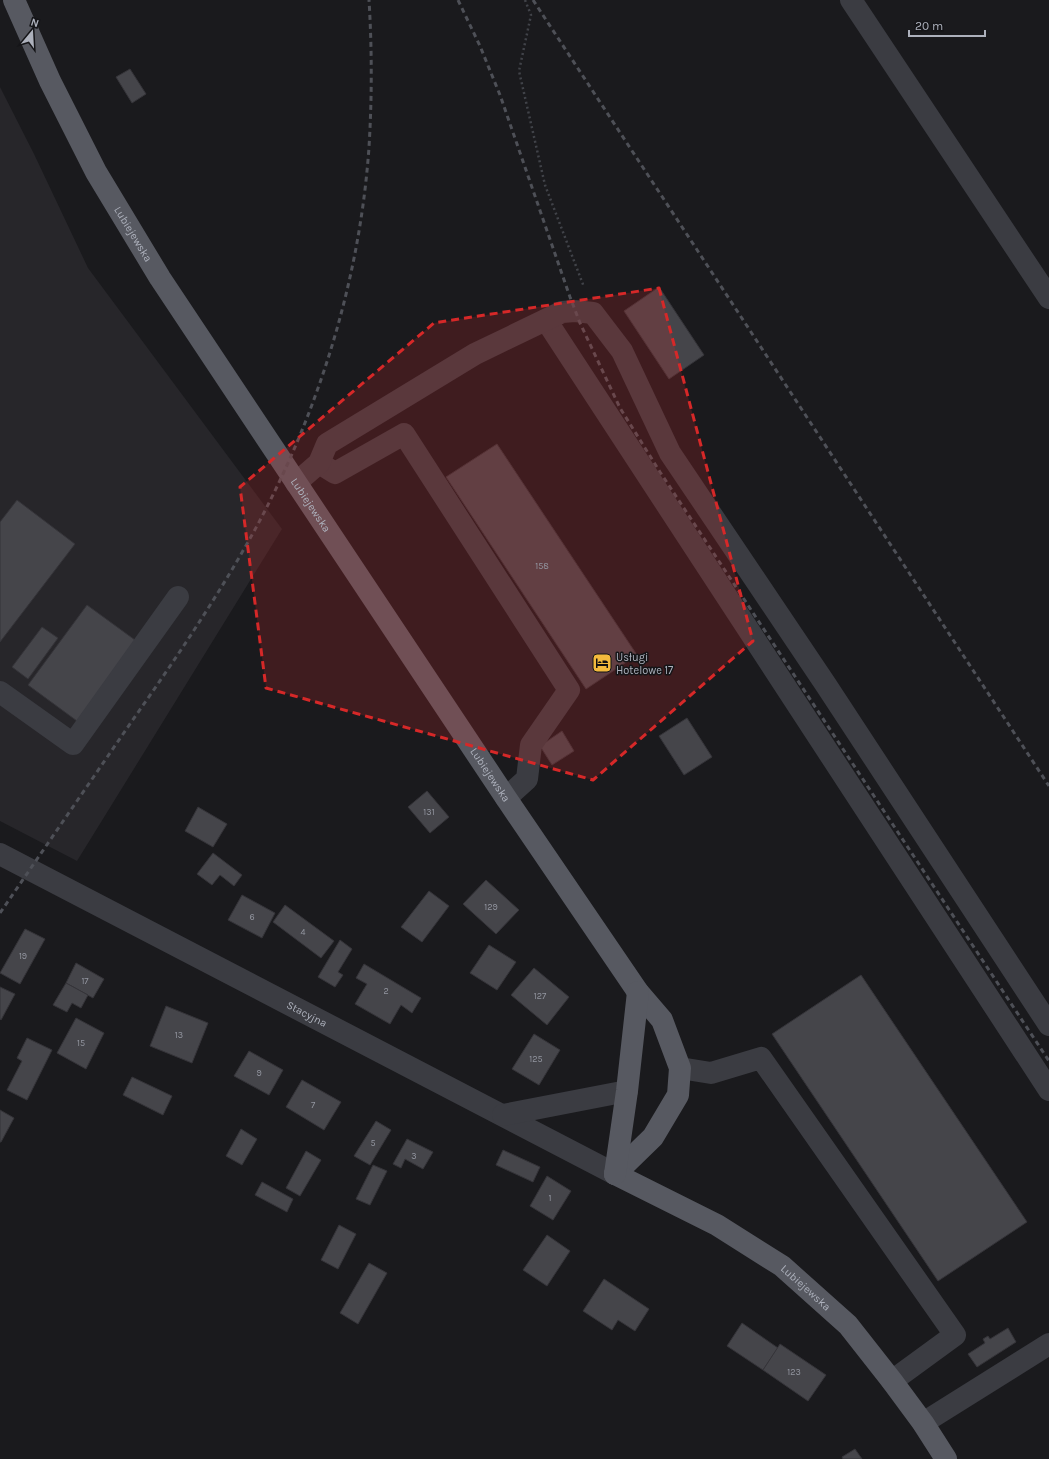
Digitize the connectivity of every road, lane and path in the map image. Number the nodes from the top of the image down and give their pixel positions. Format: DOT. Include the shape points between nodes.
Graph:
graph roads {
  1 [pos="14,0"];
  2 [pos="525,0"];
  3 [pos="851,0"];
  4 [pos="1049,298"];
  5 [pos="593,313"];
  6 [pos="546,320"];
  7 [pos="319,463"];
  8 [pos="296,483"];
  9 [pos="178,597"];
  10 [pos="0,692"];
  11 [pos="506,798"];
  12 [pos="0,854"];
  13 [pos="638,992"];
  14 [pos="1049,1025"];
  15 [pos="680,1068"];
  16 [pos="1049,1090"];
  17 [pos="627,1091"];
  18 [pos="503,1115"];
  19 [pos="615,1174"];
  20 [pos="1049,1344"];
  21 [pos="892,1380"];
  22 [pos="923,1422"];
  23 [pos="946,1459"];
  1 -- 8 [label="main road, Lubiejewska" via="50,81 96,172 160,278"];
  2 -- 5 [label="path" via="531,15 519,71 545,185"];
  3 -- 4 [label="street"];
  5 -- 6 [label="street" via="562,312"];
  5 -- 14 [label="street" via="622,351 670,453"];
  6 -- 7 [label="street" via="475,354 327,444"];
  6 -- 16 [label="street"];
  7 -- 8 [label="street"];
  7 -- 11 [label="street" via="335,474 404,434 568,690 531,745 527,779"];
  8 -- 11 [label="main road, Lubiejewska"];
  9 -- 10 [label="street" via="72,744"];
  11 -- 13 [label="main road, Lubiejewska"];
  12 -- 18 [label="street, Stacyjna"];
  13 -- 15 [label="main road, Lubiejewska" via="662,1020"];
  13 -- 17 [label="main road"];
  15 -- 19 [label="main road, Lubiejewska" via="678,1095 653,1137"];
  15 -- 21 [label="street" via="711,1073 761,1058 955,1334"];
  17 -- 18 [label="street"];
  17 -- 19 [label="main road"];
  18 -- 19 [label="street, Stacyjna"];
  19 -- 21 [label="main road, Lubiejewska" via="717,1225 782,1266 848,1325"];
  20 -- 22 [label="street"];
  21 -- 22 [label="main road, Lubiejewska"];
  22 -- 23 [label="main road, Lubiejewska"];
}
